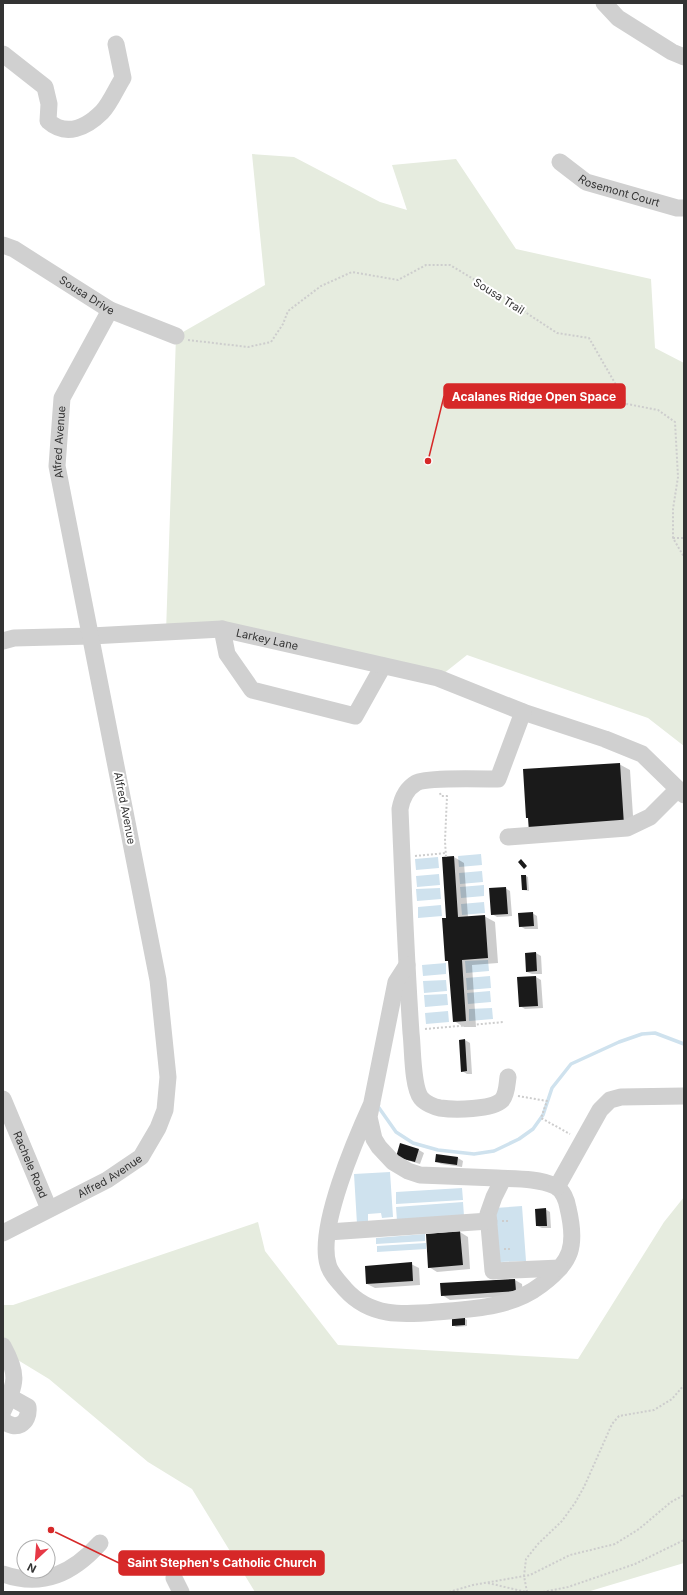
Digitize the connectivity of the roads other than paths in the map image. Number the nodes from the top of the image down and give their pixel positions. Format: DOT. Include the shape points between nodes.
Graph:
graph roads {
  1 [pos="604,3"];
  2 [pos="116,44"];
  3 [pos="3,54"];
  4 [pos="684,57"];
  5 [pos="560,162"];
  6 [pos="684,208"];
  7 [pos="3,245"];
  8 [pos="110,310"];
  9 [pos="176,336"];
  10 [pos="222,629"];
  11 [pos="91,636"];
  12 [pos="3,640"];
  13 [pos="383,666"];
  14 [pos="523,712"];
  15 [pos="681,792"];
  16 [pos="508,837"];
  17 [pos="407,965"];
  18 [pos="508,1077"];
  19 [pos="684,1096"];
  20 [pos="3,1099"];
  21 [pos="372,1103"];
  22 [pos="503,1179"];
  23 [pos="557,1187"];
  24 [pos="49,1209"];
  25 [pos="489,1222"];
  26 [pos="328,1232"];
  27 [pos="3,1233"];
  28 [pos="560,1268"];
  29 [pos="3,1346"];
  30 [pos="6,1404"];
  31 [pos="3,1420"];
  32 [pos="100,1543"];
  33 [pos="3,1574"];
  1 -- 4 [label="street" via="618,18"];
  2 -- 3 [label="street" via="123,78 103,111 86,125 69,131 56,128 48,121 45,87"];
  5 -- 6 [label="street, Rosemont Court" via="586,182"];
  7 -- 8 [label="street, Sousa Drive" via="14,249"];
  8 -- 9 [label="street, Sousa Drive"];
  8 -- 11 [label="street, Alfred Avenue" via="62,398 57,466"];
  10 -- 11 [label="street, Larkey Lane"];
  10 -- 13 [label="street, Larkey Lane"];
  10 -- 13 [label="street" via="227,654 252,690 355,716"];
  11 -- 12 [label="street, Larkey Lane"];
  11 -- 24 [label="street, Alfred Avenue" via="158,980 168,1077 165,1110 141,1157 108,1180"];
  13 -- 14 [label="street, Larkey Lane" via="438,678"];
  14 -- 15 [label="street, Larkey Lane" via="605,738 642,754"];
  14 -- 17 [label="street" via="498,779 417,782 402,797 400,809"];
  15 -- 16 [label="street" via="650,817 628,828"];
  17 -- 18 [label="street" via="415,1080 421,1098 439,1108 484,1108 502,1099"];
  17 -- 21 [label="street" via="396,982"];
  19 -- 23 [label="street" via="610,1100 600,1110"];
  20 -- 24 [label="street, Rachele Road"];
  21 -- 22 [label="street" via="369,1117 374,1139 393,1162 408,1171 420,1175"];
  21 -- 26 [label="street" via="334,1199"];
  22 -- 23 [label="street" via="532,1180"];
  22 -- 25 [label="street" via="488,1214"];
  23 -- 28 [label="street" via="566,1199 573,1229 572,1247"];
  24 -- 27 [label="street, Alfred Avenue"];
  25 -- 26 [label="street"];
  25 -- 28 [label="street" via="493,1271"];
  26 -- 28 [label="street" via="328,1264 338,1282 352,1297 370,1308 392,1314 483,1308 520,1299"];
  29 -- 30 [label="street" via="12,1362 15,1376 13,1389"];
  30 -- 31 [label="street" via="28,1407 29,1413 21,1426 7,1424"];
  32 -- 33 [label="street" via="75,1567 51,1578 28,1579"];
}
